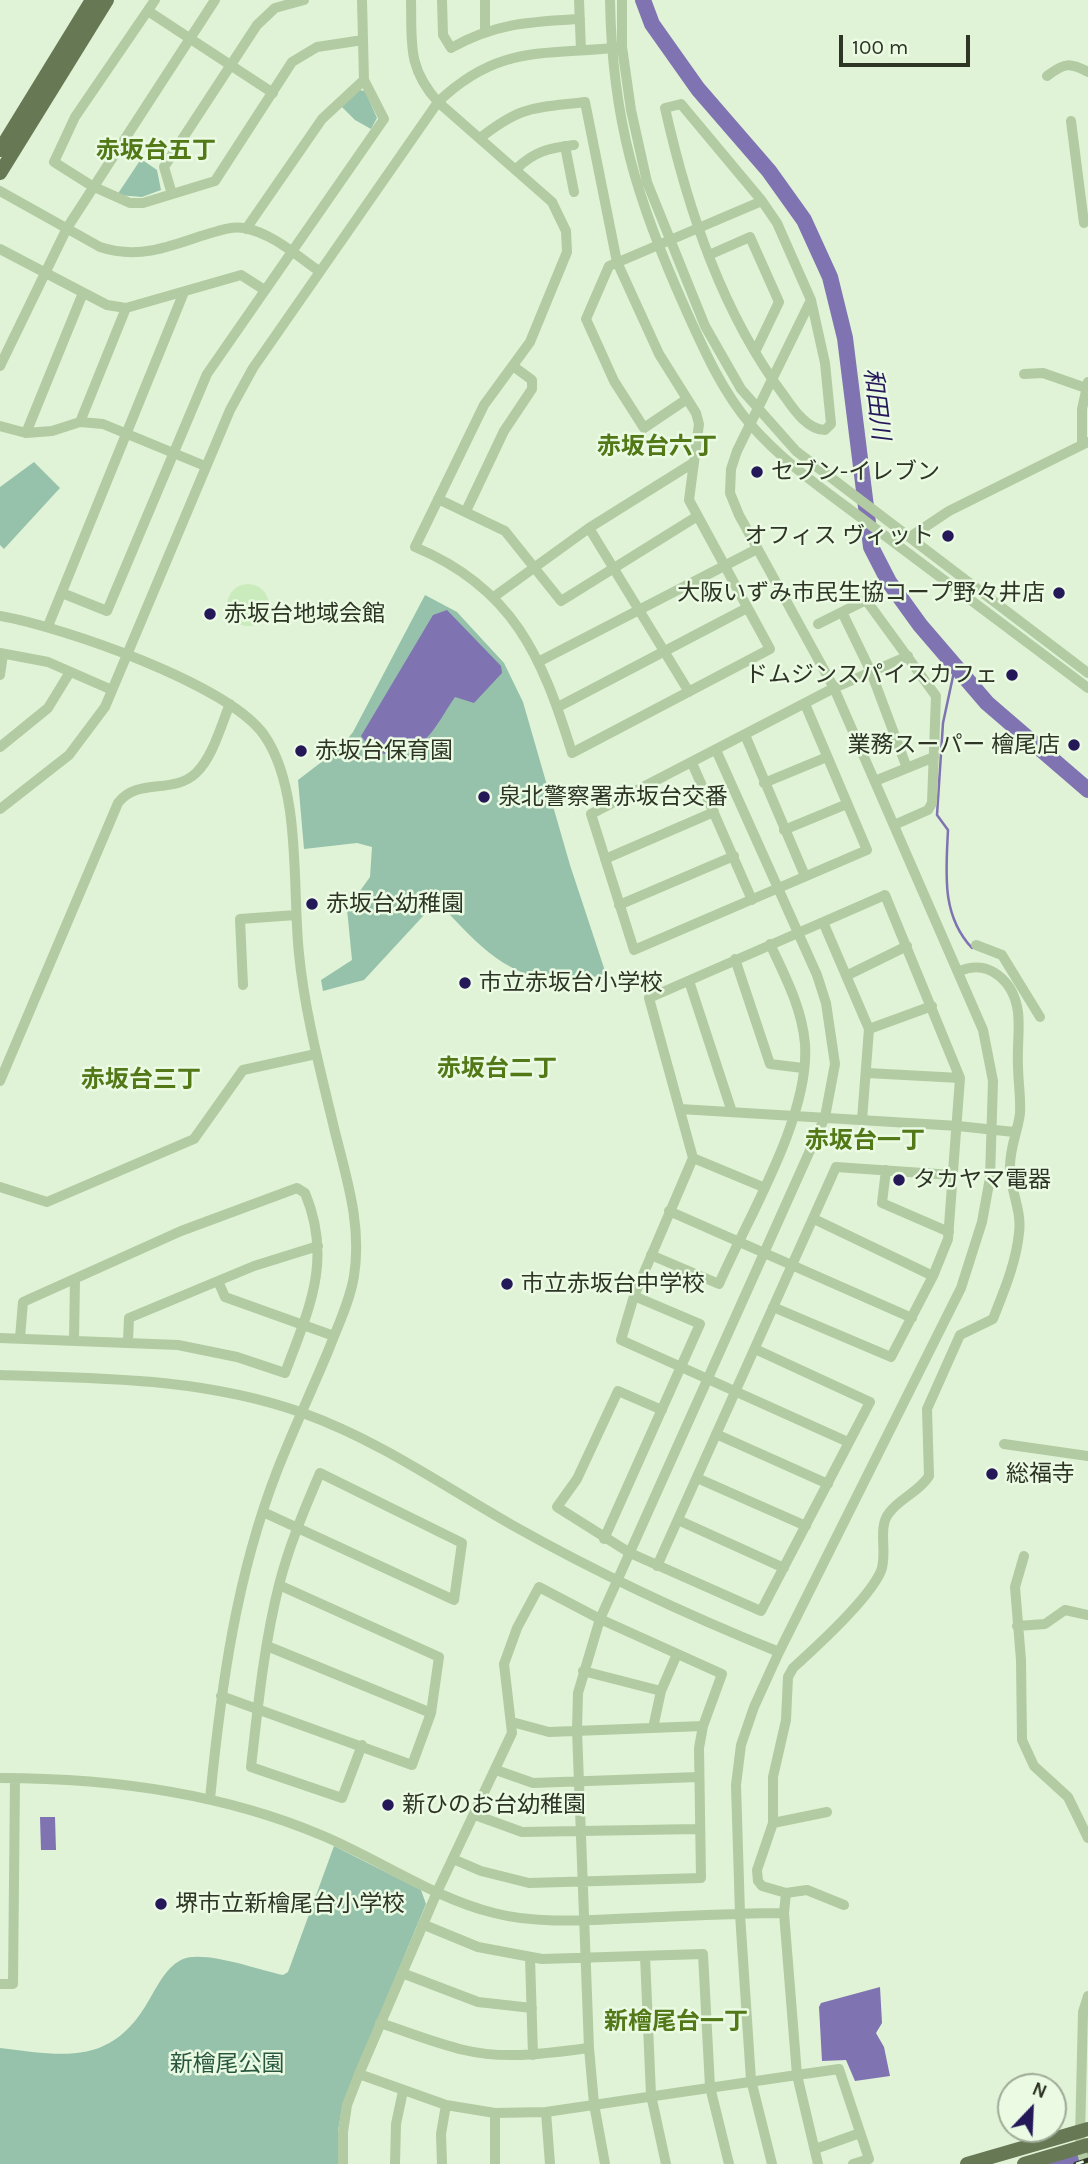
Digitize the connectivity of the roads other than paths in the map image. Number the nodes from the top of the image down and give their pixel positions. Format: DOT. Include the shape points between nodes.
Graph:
graph roads {
  1 [pos="92,0"];
  2 [pos="107,0"];
  3 [pos="155,0"];
  4 [pos="215,0"];
  5 [pos="304,0"];
  6 [pos="362,0"];
  7 [pos="411,0"];
  8 [pos="442,0"];
  9 [pos="485,0"];
  10 [pos="579,0"];
  11 [pos="610,0"];
  12 [pos="622,0"];
  13 [pos="148,11"];
  14 [pos="580,19"];
  15 [pos="485,31"];
  16 [pos="191,38"];
  17 [pos="363,40"];
  18 [pos="617,48"];
  19 [pos="581,50"];
  20 [pos="232,65"];
  21 [pos="1088,72"];
  22 [pos="1047,76"];
  23 [pos="364,80"];
  24 [pos="273,93"];
  25 [pos="438,102"];
  26 [pos="1071,121"];
  27 [pos="480,138"];
  28 [pos="0,150"];
  29 [pos="516,169"];
  30 [pos="0,173"];
  31 [pos="1084,178"];
  32 [pos="92,186"];
  33 [pos="0,191"];
  34 [pos="575,192"];
  35 [pos="172,194"];
  36 [pos="762,201"];
  37 [pos="1073,217"];
  38 [pos="1086,224"];
  39 [pos="67,228"];
  40 [pos="246,229"];
  41 [pos="698,230"];
  42 [pos="669,242"];
  43 [pos="657,246"];
  44 [pos="0,250"];
  45 [pos="291,251"];
  46 [pos="709,255"];
  47 [pos="617,262"];
  48 [pos="319,271"];
  49 [pos="44,272"];
  50 [pos="264,289"];
  51 [pos="184,292"];
  52 [pos="83,293"];
  53 [pos="811,300"];
  54 [pos="126,308"];
  55 [pos="755,352"];
  56 [pos="0,366"];
  57 [pos="513,366"];
  58 [pos="1024,374"];
  59 [pos="773,381"];
  60 [pos="1087,385"];
  61 [pos="687,399"];
  62 [pos="758,411"];
  63 [pos="80,422"];
  64 [pos="751,424"];
  65 [pos="0,426"];
  66 [pos="26,433"];
  67 [pos="127,433"];
  68 [pos="1085,443"];
  69 [pos="173,452"];
  70 [pos="693,463"];
  71 [pos="205,466"];
  72 [pos="438,499"];
  73 [pos="466,511"];
  74 [pos="696,517"];
  75 [pos="589,528"];
  76 [pos="910,537"];
  77 [pos="757,549"];
  78 [pos="723,566"];
  79 [pos="536,567"];
  80 [pos="614,568"];
  81 [pos="62,593"];
  82 [pos="495,596"];
  83 [pos="747,608"];
  84 [pos="639,610"];
  85 [pos="842,612"];
  86 [pos="0,616"];
  87 [pos="818,624"];
  88 [pos="48,626"];
  89 [pos="663,652"];
  90 [pos="2,654"];
  91 [pos="127,656"];
  92 [pos="908,656"];
  93 [pos="540,661"];
  94 [pos="69,671"];
  95 [pos="871,672"];
  96 [pos="1088,673"];
  97 [pos="0,675"];
  98 [pos="834,688"];
  99 [pos="1088,688"];
  100 [pos="112,691"];
  101 [pos="689,692"];
  102 [pos="230,704"];
  103 [pos="805,705"];
  104 [pos="558,707"];
  105 [pos="745,735"];
  106 [pos="0,747"];
  107 [pos="716,750"];
  108 [pos="827,757"];
  109 [pos="934,757"];
  110 [pos="692,763"];
  111 [pos="907,768"];
  112 [pos="875,781"];
  113 [pos="764,783"];
  114 [pos="847,804"];
  115 [pos="0,809"];
  116 [pos="714,812"];
  117 [pos="894,825"];
  118 [pos="784,830"];
  119 [pos="734,856"];
  120 [pos="605,859"];
  121 [pos="805,876"];
  122 [pos="779,887"];
  123 [pos="752,900"];
  124 [pos="620,905"];
  125 [pos="296,915"];
  126 [pos="823,922"];
  127 [pos="797,932"];
  128 [pos="770,944"];
  129 [pos="976,945"];
  130 [pos="908,946"];
  131 [pos="735,959"];
  132 [pos="960,971"];
  133 [pos="848,975"];
  134 [pos="689,981"];
  135 [pos="243,985"];
  136 [pos="932,1006"];
  137 [pos="1018,1011"];
  138 [pos="869,1029"];
  139 [pos="316,1054"];
  140 [pos="803,1068"];
  141 [pos="867,1073"];
  142 [pos="960,1079"];
  143 [pos="0,1081"];
  144 [pos="680,1109"];
  145 [pos="732,1112"];
  146 [pos="795,1115"];
  147 [pos="825,1117"];
  148 [pos="862,1120"];
  149 [pos="958,1126"];
  150 [pos="992,1129"];
  151 [pos="1014,1132"];
  152 [pos="693,1157"];
  153 [pos="886,1170"];
  154 [pos="952,1175"];
  155 [pos="0,1187"];
  156 [pos="763,1187"];
  157 [pos="669,1211"];
  158 [pos="814,1219"];
  159 [pos="948,1232"];
  160 [pos="738,1240"];
  161 [pos="318,1246"];
  162 [pos="764,1252"];
  163 [pos="651,1255"];
  164 [pos="792,1264"];
  165 [pos="933,1276"];
  166 [pos="75,1279"];
  167 [pos="218,1281"];
  168 [pos="634,1296"];
  169 [pos="773,1307"];
  170 [pos="912,1318"];
  171 [pos="303,1324"];
  172 [pos="334,1336"];
  173 [pos="0,1338"];
  174 [pos="20,1338"];
  175 [pos="74,1340"];
  176 [pos="128,1342"];
  177 [pos="755,1349"];
  178 [pos="681,1367"];
  179 [pos="0,1374"];
  180 [pos="918,1377"];
  181 [pos="708,1379"];
  182 [pos="937,1385"];
  183 [pos="734,1390"];
  184 [pos="662,1410"];
  185 [pos="302,1413"];
  186 [pos="716,1434"];
  187 [pos="848,1442"];
  188 [pos="1003,1444"];
  189 [pos="1088,1456"];
  190 [pos="696,1478"];
  191 [pos="828,1484"];
  192 [pos="263,1512"];
  193 [pos="678,1520"];
  194 [pos="806,1526"];
  195 [pos="297,1527"];
  196 [pos="604,1539"];
  197 [pos="630,1553"];
  198 [pos="1024,1556"];
  199 [pos="657,1566"];
  200 [pos="784,1568"];
  201 [pos="616,1582"];
  202 [pos="279,1585"];
  203 [pos="1088,1615"];
  204 [pos="600,1619"];
  205 [pos="1017,1626"];
  206 [pos="267,1646"];
  207 [pos="779,1652"];
  208 [pos="677,1654"];
  209 [pos="583,1671"];
  210 [pos="661,1691"];
  211 [pos="220,1696"];
  212 [pos="258,1708"];
  213 [pos="430,1713"];
  214 [pos="512,1722"];
  215 [pos="703,1726"];
  216 [pos="653,1728"];
  217 [pos="577,1730"];
  218 [pos="362,1745"];
  219 [pos="496,1770"];
  220 [pos="698,1777"];
  221 [pos="0,1778"];
  222 [pos="15,1778"];
  223 [pos="579,1782"];
  224 [pos="211,1799"];
  225 [pos="827,1812"];
  226 [pos="475,1815"];
  227 [pos="774,1823"];
  228 [pos="698,1829"];
  229 [pos="580,1833"];
  230 [pos="1088,1838"];
  231 [pos="453,1859"];
  232 [pos="582,1883"];
  233 [pos="437,1892"];
  234 [pos="786,1893"];
  235 [pos="844,1905"];
  236 [pos="784,1913"];
  237 [pos="740,1914"];
  238 [pos="583,1920"];
  239 [pos="422,1924"];
  240 [pos="645,1956"];
  241 [pos="530,1957"];
  242 [pos="586,1958"];
  243 [pos="402,1973"];
  244 [pos="0,1984"];
  245 [pos="1088,1996"];
  246 [pos="532,2008"];
  247 [pos="380,2023"];
  248 [pos="589,2048"];
  249 [pos="533,2055"];
  250 [pos="359,2074"];
  251 [pos="797,2075"];
  252 [pos="751,2080"];
  253 [pos="710,2087"];
  254 [pos="403,2091"];
  255 [pos="652,2095"];
  256 [pos="594,2104"];
  257 [pos="446,2105"];
  258 [pos="546,2112"];
  259 [pos="495,2113"];
  260 [pos="860,2133"];
  261 [pos="1084,2140"];
  262 [pos="815,2150"];
  263 [pos="343,2164"];
  264 [pos="395,2164"];
  265 [pos="442,2164"];
  266 [pos="495,2164"];
  267 [pos="550,2164"];
  268 [pos="605,2164"];
  269 [pos="666,2164"];
  270 [pos="729,2164"];
  271 [pos="772,2164"];
  272 [pos="818,2164"];
  273 [pos="853,2164"];
  274 [pos="967,2164"];
  275 [pos="1024,2164"];
  276 [pos="1085,2164"];
  1 -- 28 [label="main road"];
  2 -- 30 [label="main road"];
  3 -- 13 [label="street"];
  4 -- 16 [label="street"];
  5 -- 20 [label="street" via="264,16"];
  6 -- 17 [label="street"];
  7 -- 25 [label="street" via="415,71"];
  8 -- 15 [label="street" via="443,35 451,48"];
  9 -- 15 [label="street"];
  10 -- 14 [label="street"];
  11 -- 18 [label="street"];
  12 -- 18 [label="street"];
  13 -- 16 [label="street"];
  13 -- 32 [label="street" via="75,117 54,162"];
  14 -- 15 [label="street" via="515,23"];
  14 -- 19 [label="street"];
  16 -- 20 [label="street"];
  16 -- 32 [label="street"];
  17 -- 23 [label="street"];
  17 -- 24 [label="street" via="317,47 303,54 292,62"];
  18 -- 19 [label="street"];
  18 -- 42 [label="street" via="638,148"];
  18 -- 43 [label="street" via="626,149"];
  19 -- 25 [label="street" via="517,55 489,65 461,80"];
  20 -- 24 [label="street"];
  20 -- 35 [label="street" via="164,167"];
  21 -- 22 [label="street" via="1070,63"];
  23 -- 40 [label="street" via="322,119"];
  23 -- 45 [label="street" via="384,119"];
  24 -- 35 [label="street" via="215,181"];
  25 -- 27 [label="street"];
  25 -- 48 [label="street"];
  26 -- 31 [label="street"];
  27 -- 29 [label="street"];
  27 -- 47 [label="street" via="524,110 585,102"];
  29 -- 34 [label="street" via="532,154 569,146"];
  29 -- 57 [label="street" via="560,214 567,252 530,342"];
  31 -- 38 [label="street"];
  32 -- 35 [label="street" via="130,204"];
  32 -- 39 [label="street"];
  33 -- 39 [label="street"];
  36 -- 41 [label="street"];
  36 -- 41 [label="street" via="681,104 665,108"];
  36 -- 53 [label="street" via="778,223"];
  37 -- 38 [label="street"];
  39 -- 40 [label="street" via="100,247 138,254 222,229"];
  39 -- 49 [label="street"];
  40 -- 45 [label="street"];
  41 -- 42 [label="street"];
  41 -- 46 [label="street"];
  42 -- 43 [label="street"];
  42 -- 62 [label="street" via="705,326"];
  43 -- 47 [label="street"];
  43 -- 64 [label="street" via="710,364"];
  44 -- 49 [label="street"];
  45 -- 48 [label="street"];
  45 -- 50 [label="street"];
  46 -- 55 [label="street"];
  46 -- 55 [label="street" via="750,237 779,302"];
  47 -- 61 [label="street" via="659,354"];
  47 -- 61 [label="street" via="609,266 586,319 614,381 644,428"];
  48 -- 71 [label="street" via="253,368"];
  49 -- 52 [label="street"];
  49 -- 56 [label="street"];
  50 -- 51 [label="street" via="242,275"];
  50 -- 69 [label="street" via="207,374"];
  51 -- 54 [label="street"];
  51 -- 67 [label="street"];
  52 -- 54 [label="street"];
  52 -- 66 [label="street"];
  53 -- 59 [label="street"];
  53 -- 59 [label="street" via="825,363 831,424 817,430 796,412"];
  54 -- 63 [label="street"];
  55 -- 59 [label="street"];
  57 -- 72 [label="street" via="484,405"];
  57 -- 73 [label="street" via="532,380 532,389 504,431"];
  58 -- 60 [label="street" via="1043,373"];
  59 -- 62 [label="street"];
  60 -- 68 [label="street" via="1082,409"];
  61 -- 70 [label="street" via="699,424"];
  62 -- 64 [label="street"];
  62 -- 76 [label="street" via="796,451"];
  63 -- 66 [label="street"];
  63 -- 67 [label="street"];
  64 -- 77 [label="street" via="731,469 730,493"];
  64 -- 99 [label="street" via="786,461"];
  65 -- 66 [label="street"];
  67 -- 69 [label="street"];
  67 -- 81 [label="street"];
  68 -- 76 [label="street" via="949,511"];
  69 -- 71 [label="street"];
  69 -- 81 [label="street" via="107,611"];
  70 -- 74 [label="street" via="689,500"];
  70 -- 75 [label="street"];
  71 -- 91 [label="street"];
  72 -- 73 [label="street"];
  72 -- 82 [label="street" via="415,547 460,569"];
  73 -- 79 [label="street" via="505,531"];
  74 -- 78 [label="street"];
  74 -- 80 [label="street"];
  75 -- 79 [label="street"];
  75 -- 80 [label="street"];
  76 -- 96 [label="street"];
  77 -- 78 [label="street"];
  77 -- 98 [label="street"];
  78 -- 83 [label="street"];
  78 -- 84 [label="street"];
  79 -- 80 [label="street" via="561,601"];
  79 -- 82 [label="street"];
  80 -- 84 [label="street"];
  81 -- 88 [label="street"];
  82 -- 93 [label="street"];
  83 -- 89 [label="street"];
  83 -- 101 [label="street" via="770,649"];
  84 -- 89 [label="street"];
  84 -- 93 [label="street"];
  85 -- 87 [label="street"];
  85 -- 92 [label="street" via="866,600"];
  85 -- 95 [label="street"];
  86 -- 88 [label="street"];
  88 -- 91 [label="street"];
  89 -- 101 [label="street"];
  89 -- 104 [label="street"];
  90 -- 94 [label="street" via="48,662"];
  90 -- 97 [label="street"];
  91 -- 100 [label="street"];
  91 -- 102 [label="street"];
  92 -- 95 [label="street"];
  92 -- 109 [label="street" via="936,696"];
  93 -- 104 [label="street"];
  94 -- 100 [label="street"];
  94 -- 106 [label="street" via="48,708"];
  95 -- 98 [label="street"];
  95 -- 111 [label="street"];
  98 -- 103 [label="street"];
  98 -- 112 [label="street"];
  100 -- 115 [label="street" via="100,716 69,755"];
  101 -- 104 [label="street" via="572,753"];
  102 -- 125 [label="street" via="263,734 286,781"];
  102 -- 143 [label="street" via="197,772 176,784 130,790 118,803"];
  103 -- 105 [label="street"];
  103 -- 108 [label="street"];
  105 -- 107 [label="street"];
  105 -- 113 [label="street"];
  107 -- 110 [label="street"];
  107 -- 122 [label="street"];
  108 -- 113 [label="street"];
  108 -- 114 [label="street"];
  109 -- 111 [label="street"];
  109 -- 117 [label="street" via="928,810"];
  110 -- 116 [label="street"];
  110 -- 120 [label="street" via="591,814"];
  111 -- 112 [label="street"];
  112 -- 117 [label="street"];
  113 -- 118 [label="street"];
  114 -- 118 [label="street"];
  114 -- 121 [label="street" via="867,850"];
  116 -- 119 [label="street"];
  116 -- 120 [label="street"];
  117 -- 132 [label="street"];
  118 -- 121 [label="street"];
  119 -- 123 [label="street"];
  119 -- 124 [label="street"];
  120 -- 124 [label="street"];
  121 -- 122 [label="street"];
  122 -- 123 [label="street"];
  122 -- 127 [label="street"];
  123 -- 124 [label="street" via="634,950"];
  125 -- 135 [label="street" via="240,919"];
  125 -- 139 [label="street"];
  126 -- 127 [label="street"];
  126 -- 130 [label="street" via="885,895"];
  126 -- 133 [label="street"];
  127 -- 128 [label="street"];
  127 -- 147 [label="street" via="817,975 834,1038 835,1064"];
  128 -- 131 [label="street"];
  128 -- 140 [label="street" via="801,1020"];
  129 -- 137 [label="street" via="1002,955 1040,1017"];
  130 -- 133 [label="street"];
  130 -- 136 [label="street"];
  131 -- 134 [label="street"];
  131 -- 140 [label="street" via="770,1064"];
  132 -- 137 [label="street" via="972,965 1000,976"];
  132 -- 150 [label="street" via="989,1053"];
  133 -- 138 [label="street"];
  134 -- 144 [label="street" via="649,998"];
  134 -- 145 [label="street"];
  136 -- 138 [label="street"];
  136 -- 142 [label="street"];
  137 -- 151 [label="street" via="1020,1115"];
  138 -- 141 [label="street"];
  139 -- 155 [label="street" via="243,1070 194,1139 67,1195 39,1202"];
  139 -- 172 [label="street" via="358,1236 353,1280"];
  140 -- 146 [label="street"];
  141 -- 142 [label="street"];
  141 -- 148 [label="street"];
  142 -- 149 [label="street"];
  144 -- 145 [label="street"];
  144 -- 152 [label="street"];
  145 -- 146 [label="street"];
  146 -- 147 [label="street"];
  146 -- 156 [label="street"];
  147 -- 148 [label="street"];
  147 -- 162 [label="street"];
  148 -- 149 [label="street"];
  149 -- 150 [label="street"];
  149 -- 154 [label="street"];
  150 -- 151 [label="street"];
  150 -- 180 [label="street" via="987,1199 976,1248"];
  151 -- 182 [label="street" via="1010,1170 1020,1214 1010,1277 993,1319 960,1335"];
  152 -- 156 [label="street"];
  152 -- 157 [label="street"];
  153 -- 154 [label="street"];
  153 -- 158 [label="street" via="836,1167"];
  153 -- 159 [label="street" via="882,1203"];
  154 -- 159 [label="street"];
  156 -- 160 [label="street"];
  157 -- 160 [label="street"];
  157 -- 163 [label="street"];
  158 -- 164 [label="street"];
  158 -- 165 [label="street"];
  159 -- 165 [label="street"];
  160 -- 162 [label="street"];
  160 -- 163 [label="street" via="719,1284"];
  161 -- 166 [label="street" via="316,1218 305,1193 297,1188 181,1231"];
  161 -- 167 [label="street"];
  161 -- 171 [label="street" via="316,1285"];
  162 -- 164 [label="street"];
  162 -- 181 [label="street"];
  163 -- 168 [label="street"];
  164 -- 169 [label="street"];
  164 -- 170 [label="street"];
  165 -- 170 [label="street"];
  166 -- 174 [label="street" via="23,1302"];
  166 -- 175 [label="street"];
  167 -- 171 [label="street" via="225,1297"];
  167 -- 176 [label="street" via="129,1318"];
  168 -- 178 [label="street" via="621,1340"];
  168 -- 178 [label="street" via="700,1324"];
  169 -- 170 [label="street" via="891,1357"];
  169 -- 177 [label="street"];
  171 -- 172 [label="street"];
  171 -- 176 [label="street" via="285,1373 203,1349"];
  172 -- 185 [label="street"];
  173 -- 174 [label="street"];
  174 -- 175 [label="street"];
  175 -- 176 [label="street"];
  177 -- 183 [label="street"];
  177 -- 187 [label="street" via="870,1402"];
  178 -- 181 [label="street"];
  178 -- 184 [label="street"];
  179 -- 185 [label="street" via="137,1379 192,1386"];
  180 -- 182 [label="street"];
  180 -- 207 [label="street"];
  181 -- 183 [label="street"];
  181 -- 197 [label="street"];
  182 -- 227 [label="street" via="927,1409 929,1476 889,1513 884,1523 885,1555 870,1588 788,1677 786,1720 773,1777"];
  183 -- 186 [label="street"];
  183 -- 187 [label="street"];
  184 -- 196 [label="street"];
  184 -- 196 [label="street" via="618,1391 577,1479 557,1507"];
  185 -- 192 [label="street"];
  185 -- 201 [label="street" via="413,1463 510,1524"];
  186 -- 190 [label="street"];
  186 -- 191 [label="street"];
  187 -- 191 [label="street"];
  188 -- 189 [label="street"];
  190 -- 193 [label="street"];
  190 -- 194 [label="street"];
  191 -- 194 [label="street"];
  192 -- 195 [label="street"];
  192 -- 211 [label="street" via="244,1575"];
  193 -- 199 [label="street"];
  193 -- 200 [label="street"];
  194 -- 200 [label="street"];
  195 -- 195 [label="street" via="442,1594 454,1600 461,1544 320,1473"];
  195 -- 202 [label="street"];
  196 -- 197 [label="street"];
  197 -- 199 [label="street"];
  197 -- 201 [label="street"];
  198 -- 205 [label="street" via="1015,1587"];
  199 -- 200 [label="street" via="761,1611"];
  201 -- 204 [label="street"];
  201 -- 207 [label="street"];
  202 -- 206 [label="street"];
  202 -- 213 [label="street" via="439,1657"];
  203 -- 205 [label="street" via="1065,1610 1045,1625"];
  204 -- 208 [label="street"];
  204 -- 209 [label="street"];
  204 -- 214 [label="street" via="539,1587 504,1664"];
  205 -- 230 [label="street" via="1022,1740 1034,1766 1068,1797"];
  206 -- 212 [label="street"];
  206 -- 213 [label="street"];
  207 -- 237 [label="street" via="741,1745 736,1785"];
  208 -- 210 [label="street"];
  208 -- 215 [label="street" via="722,1674"];
  209 -- 210 [label="street"];
  209 -- 217 [label="street"];
  210 -- 216 [label="street"];
  211 -- 212 [label="street"];
  211 -- 224 [label="street"];
  212 -- 218 [label="street"];
  212 -- 218 [label="street" via="251,1766 342,1798"];
  213 -- 218 [label="street" via="412,1765"];
  214 -- 217 [label="street" via="550,1732"];
  214 -- 219 [label="street"];
  215 -- 216 [label="street"];
  215 -- 220 [label="street"];
  216 -- 217 [label="street"];
  217 -- 223 [label="street"];
  219 -- 223 [label="street" via="533,1783"];
  219 -- 226 [label="street"];
  220 -- 223 [label="street"];
  220 -- 228 [label="street"];
  221 -- 222 [label="street"];
  222 -- 224 [label="street" via="90,1780"];
  222 -- 244 [label="street" via="13,1984"];
  223 -- 229 [label="street"];
  224 -- 233 [label="street" via="318,1834"];
  225 -- 227 [label="street"];
  226 -- 229 [label="street" via="522,1832"];
  226 -- 231 [label="street"];
  227 -- 234 [label="street" via="760,1856 758,1881"];
  228 -- 229 [label="street"];
  228 -- 232 [label="street" via="701,1878"];
  229 -- 232 [label="street"];
  231 -- 232 [label="street" via="510,1880"];
  231 -- 233 [label="street"];
  232 -- 238 [label="street"];
  233 -- 238 [label="street" via="514,1918"];
  233 -- 239 [label="street"];
  234 -- 235 [label="street" via="807,1890"];
  234 -- 236 [label="street"];
  236 -- 237 [label="street"];
  236 -- 251 [label="street"];
  237 -- 238 [label="street"];
  237 -- 252 [label="street"];
  238 -- 242 [label="street"];
  239 -- 241 [label="street" via="478,1947"];
  239 -- 243 [label="street"];
  240 -- 242 [label="street"];
  240 -- 253 [label="street" via="703,1954"];
  240 -- 255 [label="street"];
  241 -- 242 [label="street"];
  241 -- 246 [label="street"];
  242 -- 248 [label="street"];
  243 -- 246 [label="street" via="478,2002"];
  243 -- 247 [label="street"];
  245 -- 261 [label="street" via="1083,2012"];
  246 -- 249 [label="street"];
  247 -- 249 [label="street" via="464,2050"];
  247 -- 250 [label="street"];
  248 -- 249 [label="street"];
  248 -- 256 [label="street"];
  250 -- 254 [label="street"];
  250 -- 263 [label="street" via="347,2105"];
  251 -- 252 [label="street"];
  251 -- 260 [label="street" via="839,2069"];
  251 -- 262 [label="street"];
  252 -- 253 [label="street"];
  252 -- 271 [label="street"];
  253 -- 255 [label="street"];
  253 -- 270 [label="street"];
  254 -- 257 [label="street"];
  254 -- 264 [label="street"];
  255 -- 256 [label="street"];
  255 -- 269 [label="street"];
  256 -- 258 [label="street"];
  256 -- 268 [label="street"];
  257 -- 259 [label="street"];
  257 -- 265 [label="street"];
  258 -- 259 [label="street"];
  258 -- 267 [label="street"];
  259 -- 266 [label="street"];
  260 -- 262 [label="street"];
  260 -- 273 [label="street" via="869,2159"];
  261 -- 274 [label="main road"];
  261 -- 275 [label="main road"];
  261 -- 276 [label="street"];
  262 -- 272 [label="street"];
}
